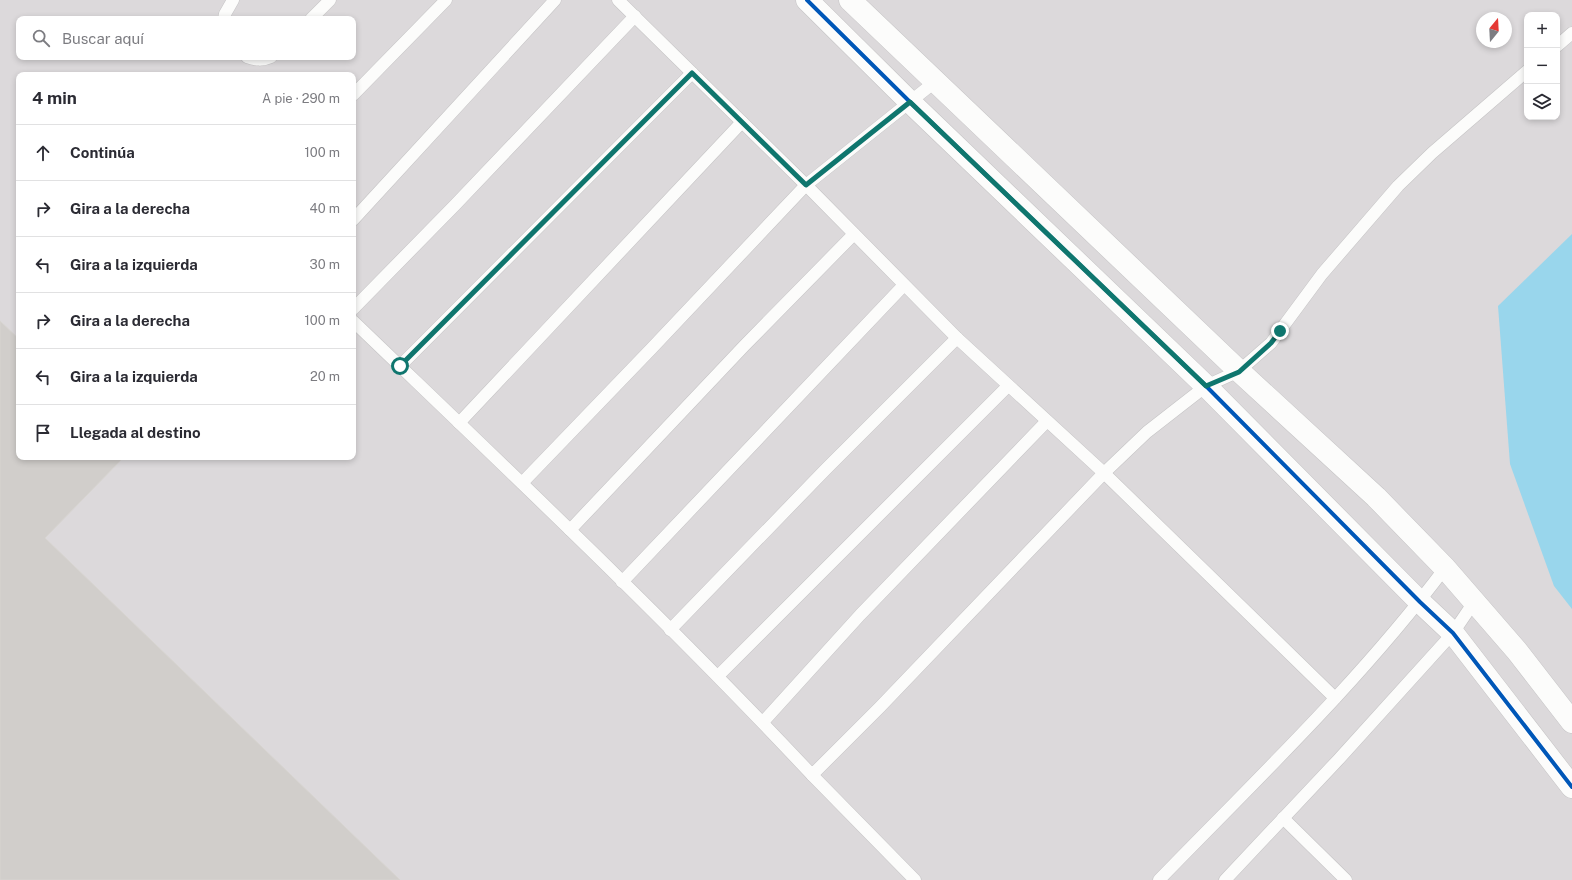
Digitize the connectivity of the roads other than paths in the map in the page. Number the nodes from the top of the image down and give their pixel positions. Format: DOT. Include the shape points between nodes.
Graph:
graph roads {
  1 [pos="233,0"];
  2 [pos="330,0"];
  3 [pos="446,0"];
  4 [pos="555,0"];
  5 [pos="618,0"];
  6 [pos="807,0"];
  7 [pos="850,0"];
  8 [pos="225,16"];
  9 [pos="314,16"];
  10 [pos="635,16"];
  11 [pos="1572,33"];
  12 [pos="1560,43"];
  13 [pos="692,73"];
  14 [pos="1524,74"];
  15 [pos="936,81"];
  16 [pos="356,92"];
  17 [pos="910,102"];
  18 [pos="742,122"];
  19 [pos="806,185"];
  20 [pos="356,217"];
  21 [pos="854,234"];
  22 [pos="904,285"];
  23 [pos="356,306"];
  24 [pos="356,324"];
  25 [pos="957,338"];
  26 [pos="400,366"];
  27 [pos="1239,372"];
  28 [pos="1008,386"];
  29 [pos="1206,386"];
  30 [pos="1047,421"];
  31 [pos="460,423"];
  32 [pos="1104,473"];
  33 [pos="522,483"];
  34 [pos="570,530"];
  35 [pos="1445,568"];
  36 [pos="622,582"];
  37 [pos="1420,602"];
  38 [pos="1474,602"];
  39 [pos="670,630"];
  40 [pos="1453,633"];
  41 [pos="718,676"];
  42 [pos="1335,698"];
  43 [pos="763,722"];
  44 [pos="1572,722"];
  45 [pos="812,775"];
  46 [pos="1572,787"];
  47 [pos="1283,818"];
  48 [pos="915,880"];
  49 [pos="1159,880"];
  50 [pos="1225,880"];
  51 [pos="1346,880"];
  1 -- 8 [label="lane"];
  2 -- 9 [label="lane"];
  3 -- 16 [label="lane"];
  4 -- 20 [label="lane"];
  5 -- 10 [label="lane"];
  6 -- 17 [label="street"];
  7 -- 15 [label="street"];
  10 -- 13 [label="lane"];
  10 -- 23 [label="lane"];
  11 -- 12 [label="lane"];
  13 -- 18 [label="lane"];
  13 -- 26 [label="lane"];
  14 -- 27 [label="lane" via="1398,186 1322,274 1271,343"];
  15 -- 17 [label="lane"];
  15 -- 27 [label="street"];
  17 -- 19 [label="lane"];
  17 -- 29 [label="street"];
  18 -- 19 [label="lane"];
  18 -- 31 [label="lane"];
  19 -- 21 [label="lane"];
  19 -- 33 [label="lane"];
  21 -- 22 [label="lane"];
  21 -- 34 [label="lane"];
  22 -- 25 [label="lane"];
  22 -- 36 [label="lane"];
  24 -- 26 [label="lane"];
  25 -- 28 [label="lane"];
  25 -- 39 [label="lane" via="824,470"];
  26 -- 31 [label="lane"];
  27 -- 29 [label="lane"];
  27 -- 35 [label="street" via="1376,497"];
  28 -- 30 [label="lane"];
  28 -- 41 [label="lane"];
  29 -- 32 [label="lane" via="1147,432"];
  29 -- 37 [label="street"];
  30 -- 32 [label="lane"];
  30 -- 43 [label="lane" via="860,615"];
  31 -- 33 [label="lane"];
  32 -- 42 [label="lane"];
  32 -- 45 [label="lane" via="875,713"];
  33 -- 34 [label="lane"];
  34 -- 36 [label="lane"];
  35 -- 37 [label="lane"];
  35 -- 38 [label="street"];
  36 -- 39 [label="lane"];
  37 -- 40 [label="street"];
  37 -- 42 [label="lane"];
  38 -- 40 [label="lane"];
  38 -- 44 [label="street" via="1517,651"];
  39 -- 41 [label="lane"];
  40 -- 46 [label="street"];
  40 -- 47 [label="lane"];
  41 -- 43 [label="lane"];
  42 -- 49 [label="lane"];
  43 -- 45 [label="lane"];
  45 -- 48 [label="lane"];
  47 -- 50 [label="lane"];
  47 -- 51 [label="lane"];
}
